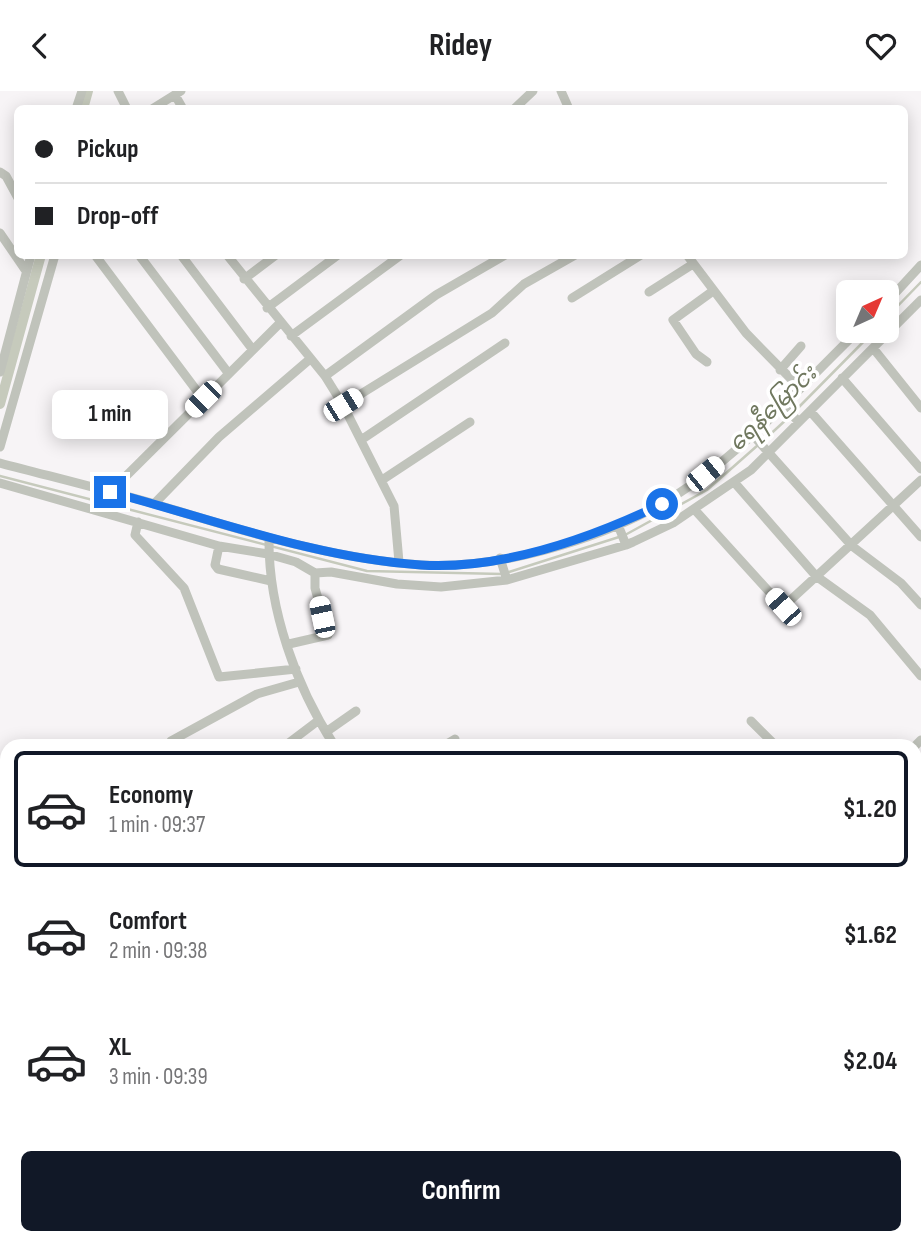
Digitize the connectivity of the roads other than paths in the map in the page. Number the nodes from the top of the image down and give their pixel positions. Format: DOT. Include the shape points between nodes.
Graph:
graph roads {
  1 [pos="533,91"];
  2 [pos="178,93"];
  3 [pos="158,105"];
  4 [pos="518,105"];
  5 [pos="0,173"];
  6 [pos="14,191"];
  7 [pos="0,233"];
  8 [pos="14,253"];
  9 [pos="18,259"];
  10 [pos="30,259"];
  11 [pos="54,259"];
  12 [pos="98,259"];
  13 [pos="142,259"];
  14 [pos="184,259"];
  15 [pos="230,259"];
  16 [pos="271,259"];
  17 [pos="333,259"];
  18 [pos="396,259"];
  19 [pos="498,259"];
  20 [pos="568,259"];
  21 [pos="635,259"];
  22 [pos="688,259"];
  23 [pos="691,266"];
  24 [pos="920,269"];
  25 [pos="26,271"];
  26 [pos="244,279"];
  27 [pos="900,289"];
  28 [pos="649,292"];
  29 [pos="711,293"];
  30 [pos="572,298"];
  31 [pos="921,300"];
  32 [pos="267,308"];
  33 [pos="280,323"];
  34 [pos="291,336"];
  35 [pos="505,343"];
  36 [pos="845,343"];
  37 [pos="801,346"];
  38 [pos="873,348"];
  39 [pos="253,350"];
  40 [pos="310,359"];
  41 [pos="707,362"];
  42 [pos="780,370"];
  43 [pos="0,372"];
  44 [pos="229,374"];
  45 [pos="325,376"];
  46 [pos="842,378"];
  47 [pos="796,390"];
  48 [pos="203,399"];
  49 [pos="343,405"];
  50 [pos="783,406"];
  51 [pos="921,408"];
  52 [pos="810,411"];
  53 [pos="798,421"];
  54 [pos="470,422"];
  55 [pos="754,435"];
  56 [pos="361,440"];
  57 [pos="0,447"];
  58 [pos="769,449"];
  59 [pos="0,463"];
  60 [pos="921,469"];
  61 [pos="382,480"];
  62 [pos="921,480"];
  63 [pos="734,482"];
  64 [pos="0,483"];
  65 [pos="110,492"];
  66 [pos="154,504"];
  67 [pos="894,506"];
  68 [pos="694,509"];
  69 [pos="138,523"];
  70 [pos="619,526"];
  71 [pos="921,537"];
  72 [pos="269,539"];
  73 [pos="625,543"];
  74 [pos="219,546"];
  75 [pos="852,546"];
  76 [pos="268,553"];
  77 [pos="500,560"];
  78 [pos="399,562"];
  79 [pos="315,573"];
  80 [pos="816,576"];
  81 [pos="506,577"];
  82 [pos="271,581"];
  83 [pos="921,605"];
  84 [pos="289,644"];
  85 [pos="296,669"];
  86 [pos="921,676"];
  87 [pos="302,688"];
  88 [pos="356,711"];
  89 [pos="319,720"];
  90 [pos="751,721"];
  91 [pos="326,732"];
  92 [pos="175,739"];
  93 [pos="294,739"];
  94 [pos="330,739"];
  95 [pos="769,739"];
  1 -- 4 [label="street"];
  2 -- 3 [label="street"];
  5 -- 6 [label="street"];
  7 -- 8 [label="street"];
  9 -- 25 [label="street"];
  10 -- 25 [label="street"];
  11 -- 57 [label="street"];
  12 -- 48 [label="street"];
  13 -- 44 [label="street"];
  14 -- 39 [label="street"];
  15 -- 26 [label="street"];
  16 -- 26 [label="street"];
  17 -- 32 [label="street"];
  18 -- 34 [label="street"];
  19 -- 45 [label="street" via="436,295"];
  20 -- 49 [label="street" via="524,284 492,313"];
  21 -- 30 [label="street"];
  22 -- 23 [label="street"];
  23 -- 28 [label="street"];
  23 -- 29 [label="street"];
  24 -- 27 [label="street"];
  25 -- 43 [label="street"];
  26 -- 32 [label="street"];
  29 -- 41 [label="street" via="673,320"];
  29 -- 42 [label="street"];
  31 -- 38 [label="street"];
  32 -- 33 [label="street"];
  33 -- 34 [label="street"];
  33 -- 39 [label="street"];
  34 -- 40 [label="street"];
  35 -- 56 [label="street"];
  36 -- 47 [label="street"];
  37 -- 42 [label="street"];
  38 -- 46 [label="street"];
  38 -- 51 [label="street"];
  39 -- 44 [label="street"];
  40 -- 45 [label="street"];
  40 -- 66 [label="street" via="219,437"];
  42 -- 47 [label="street"];
  44 -- 48 [label="street"];
  45 -- 49 [label="street"];
  46 -- 52 [label="street"];
  46 -- 60 [label="street"];
  47 -- 50 [label="street"];
  48 -- 65 [label="street"];
  49 -- 56 [label="street"];
  50 -- 53 [label="street"];
  50 -- 55 [label="street"];
  52 -- 53 [label="street"];
  52 -- 67 [label="street"];
  53 -- 58 [label="street"];
  54 -- 61 [label="street"];
  55 -- 58 [label="street"];
  55 -- 70 [label="street" via="692,485"];
  56 -- 61 [label="street"];
  58 -- 63 [label="street"];
  58 -- 75 [label="street"];
  59 -- 65 [label="street"];
  61 -- 78 [label="street" via="394,506"];
  62 -- 67 [label="street"];
  63 -- 68 [label="street"];
  63 -- 80 [label="street"];
  64 -- 69 [label="street"];
  65 -- 66 [label="street"];
  66 -- 72 [label="street"];
  67 -- 71 [label="street"];
  67 -- 75 [label="street"];
  68 -- 73 [label="street"];
  68 -- 80 [label="street" via="783,607"];
  69 -- 74 [label="street"];
  69 -- 85 [label="street" via="135,535 169,570 193,605 219,677"];
  70 -- 73 [label="street"];
  70 -- 77 [label="street"];
  72 -- 76 [label="street"];
  72 -- 78 [label="street"];
  73 -- 79 [label="street" via="507,580 442,587"];
  74 -- 76 [label="street"];
  74 -- 82 [label="street" via="218,569"];
  75 -- 80 [label="street"];
  75 -- 83 [label="street" via="901,583"];
  76 -- 79 [label="street"];
  76 -- 82 [label="street"];
  77 -- 78 [label="street"];
  77 -- 81 [label="street"];
  79 -- 84 [label="street" via="328,635"];
  80 -- 86 [label="street" via="870,615"];
  82 -- 84 [label="street"];
  84 -- 85 [label="street"];
  85 -- 87 [label="street"];
  87 -- 89 [label="street"];
  87 -- 92 [label="street" via="257,694"];
  88 -- 91 [label="street"];
  89 -- 91 [label="street"];
  89 -- 93 [label="street"];
  90 -- 95 [label="street"];
  91 -- 94 [label="street"];
}
